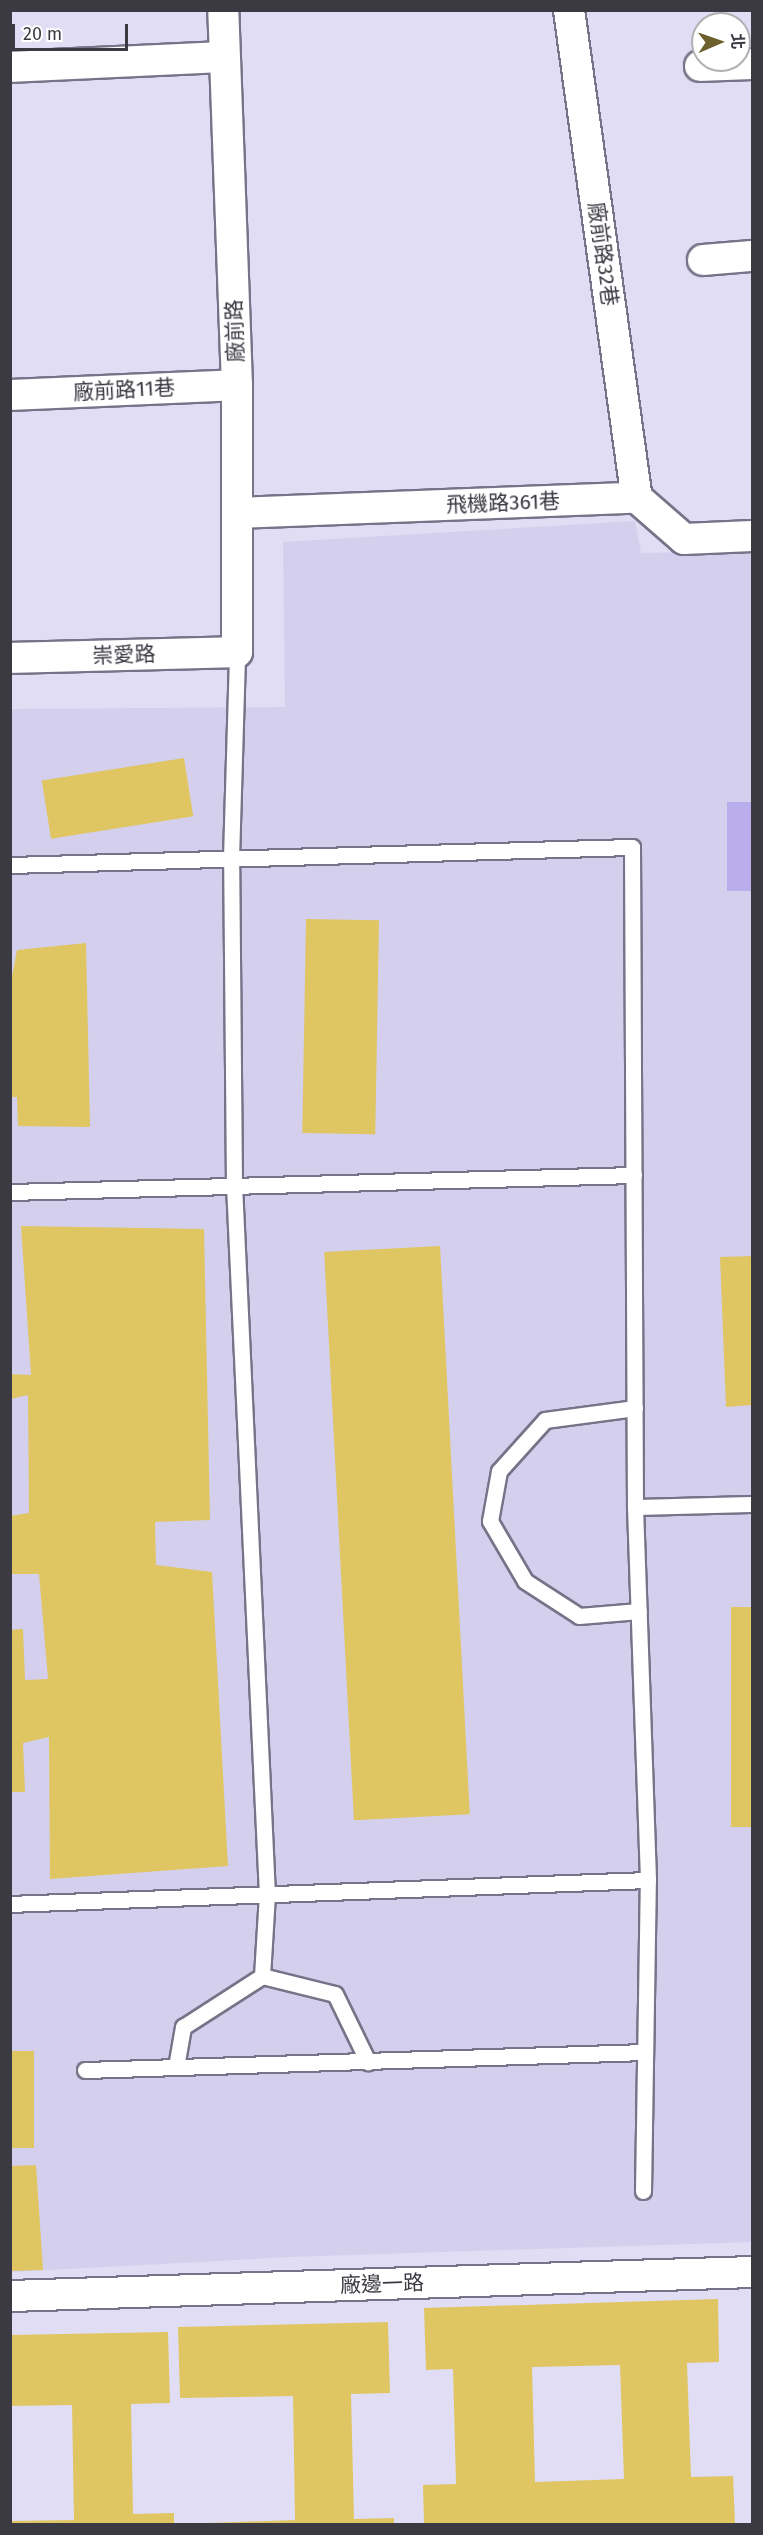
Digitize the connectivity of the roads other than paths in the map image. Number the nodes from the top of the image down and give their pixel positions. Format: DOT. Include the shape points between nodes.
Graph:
graph roads {
  1 [pos="223,10"];
  2 [pos="569,10"];
  3 [pos="224,57"];
  4 [pos="10,67"];
  5 [pos="753,256"];
  6 [pos="703,260"];
  7 [pos="237,385"];
  8 [pos="10,395"];
  9 [pos="637,498"];
  10 [pos="238,513"];
  11 [pos="753,536"];
  12 [pos="237,652"];
  13 [pos="10,658"];
  14 [pos="231,858"];
  15 [pos="10,865"];
  16 [pos="634,1175"];
  17 [pos="234,1186"];
  18 [pos="10,1192"];
  19 [pos="635,1408"];
  20 [pos="753,1504"];
  21 [pos="635,1507"];
  22 [pos="639,1611"];
  23 [pos="648,1880"];
  24 [pos="267,1895"];
  25 [pos="10,1904"];
  26 [pos="262,1976"];
  27 [pos="645,2052"];
  28 [pos="368,2062"];
  29 [pos="176,2067"];
  30 [pos="85,2070"];
  31 [pos="643,2191"];
  32 [pos="753,2272"];
  33 [pos="10,2296"];
  1 -- 3 [label="street, 廠前路"];
  2 -- 9 [label="street, 廠前路32巷"];
  3 -- 4 [label="street"];
  3 -- 7 [label="street, 廠前路"];
  5 -- 6 [label="street"];
  7 -- 8 [label="street, 廠前路11巷"];
  7 -- 10 [label="street, 廠前路"];
  9 -- 10 [label="street, 飛機路361巷"];
  9 -- 11 [label="street" via="684,539"];
  10 -- 12 [label="street, 廠前路"];
  12 -- 13 [label="street, 崇愛路"];
  12 -- 14 [label="lane"];
  14 -- 15 [label="lane"];
  14 -- 16 [label="lane" via="632,847"];
  14 -- 17 [label="lane"];
  16 -- 17 [label="lane"];
  16 -- 19 [label="lane"];
  17 -- 18 [label="lane"];
  17 -- 24 [label="lane"];
  19 -- 21 [label="lane"];
  19 -- 22 [label="lane" via="545,1420 500,1471 490,1521 525,1581 579,1616"];
  20 -- 21 [label="lane"];
  21 -- 22 [label="lane"];
  22 -- 23 [label="lane"];
  23 -- 24 [label="lane"];
  23 -- 27 [label="lane"];
  24 -- 25 [label="lane"];
  24 -- 26 [label="lane"];
  26 -- 28 [label="lane" via="336,1994"];
  26 -- 29 [label="lane" via="183,2027"];
  27 -- 28 [label="lane"];
  27 -- 31 [label="lane"];
  28 -- 29 [label="lane"];
  29 -- 30 [label="lane"];
  32 -- 33 [label="street, 廠邊一路"];
}
